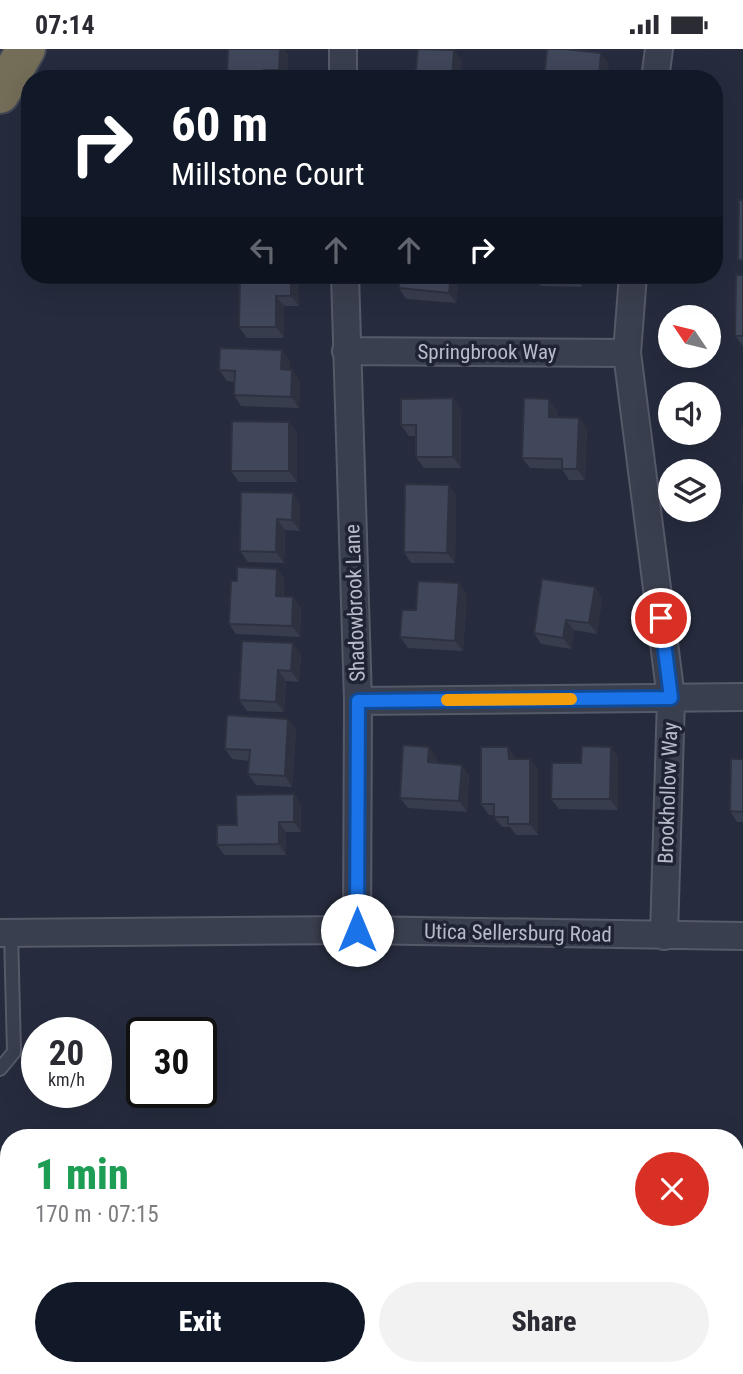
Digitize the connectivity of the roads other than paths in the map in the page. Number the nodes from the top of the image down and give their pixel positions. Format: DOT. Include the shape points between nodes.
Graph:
graph roads {
  1 [pos="26,49"];
  2 [pos="343,49"];
  3 [pos="659,49"];
  4 [pos="343,70"];
  5 [pos="656,70"];
  6 [pos="0,94"];
  7 [pos="345,284"];
  8 [pos="633,284"];
  9 [pos="346,351"];
  10 [pos="627,353"];
  11 [pos="743,697"];
  12 [pos="671,698"];
  13 [pos="358,701"];
  14 [pos="357,930"];
  15 [pos="6,933"];
  16 [pos="664,936"];
  17 [pos="743,936"];
  18 [pos="0,1069"];
  1 -- 6 [label="highway"];
  2 -- 4 [label="street"];
  3 -- 5 [label="street"];
  7 -- 9 [label="street, Shadowbrook Lane"];
  8 -- 10 [label="street, Brookhollow Way"];
  9 -- 10 [label="street, Springbrook Way"];
  9 -- 13 [label="street, Shadowbrook Lane"];
  10 -- 12 [label="street, Brookhollow Way"];
  11 -- 12 [label="street"];
  12 -- 13 [label="street"];
  12 -- 16 [label="street, Brookhollow Way"];
  13 -- 14 [label="street, Shadowbrook Lane"];
  14 -- 15 [label="street, Utica Sellersburg Road"];
  14 -- 16 [label="street, Utica Sellersburg Road"];
  15 -- 18 [label="lane" via="14,1052"];
  16 -- 17 [label="street, Utica Sellersburg Road"];
}
